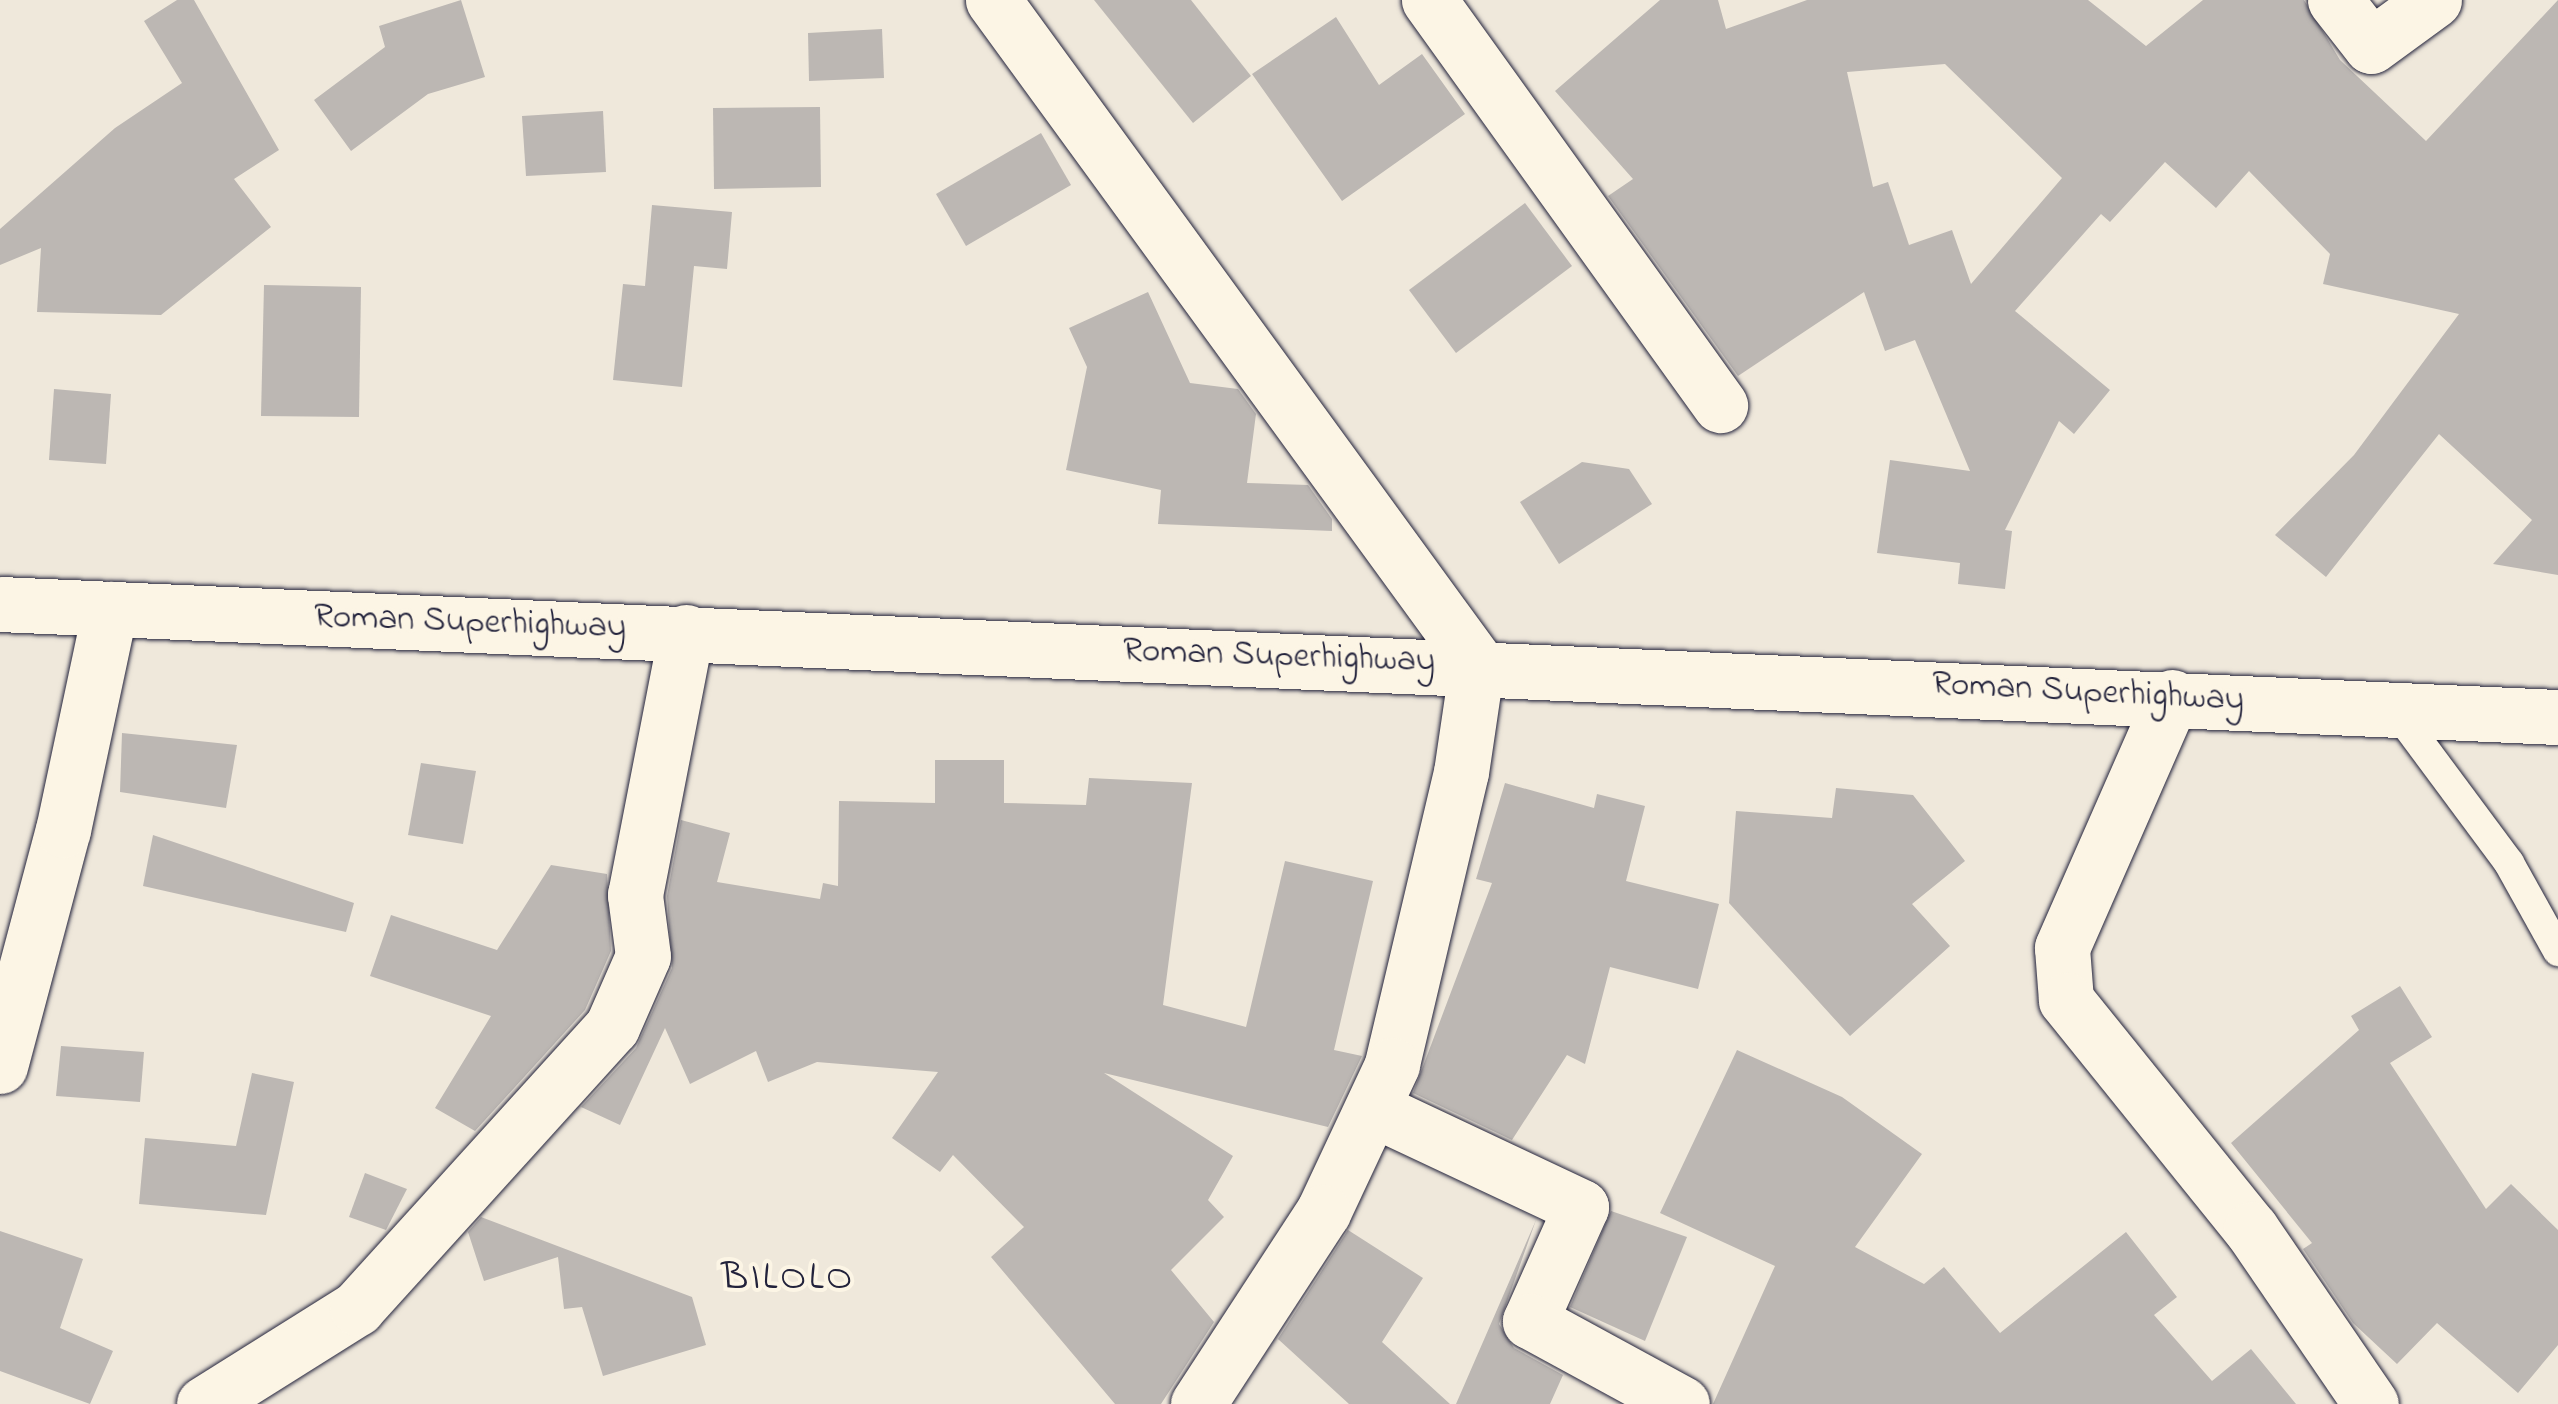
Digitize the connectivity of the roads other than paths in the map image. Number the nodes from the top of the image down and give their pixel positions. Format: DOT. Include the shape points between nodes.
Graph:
graph roads {
  1 [pos="993,0"];
  2 [pos="1428,0"];
  3 [pos="2335,0"];
  4 [pos="2434,0"];
  5 [pos="1720,405"];
  6 [pos="0,604"];
  7 [pos="110,608"];
  8 [pos="686,632"];
  9 [pos="1477,664"];
  10 [pos="2172,696"];
  11 [pos="2394,708"];
  12 [pos="2558,717"];
  13 [pos="2558,951"];
  14 [pos="0,1066"];
  15 [pos="1373,1109"];
  16 [pos="204,1404"];
  17 [pos="1198,1404"];
  18 [pos="1682,1404"];
  19 [pos="2371,1404"];
  1 -- 9 [label="street"];
  2 -- 5 [label="street"];
  3 -- 4 [label="street" via="2371,46"];
  6 -- 7 [label="street, Roman Superhighway"];
  7 -- 8 [label="street, Roman Superhighway"];
  7 -- 14 [label="street" via="63,830"];
  8 -- 9 [label="street, Roman Superhighway"];
  8 -- 16 [label="street" via="635,895 644,956 612,1027 356,1308"];
  9 -- 10 [label="street, Roman Superhighway"];
  9 -- 15 [label="street" via="1408,1014"];
  10 -- 11 [label="street, Roman Superhighway"];
  10 -- 19 [label="street" via="2062,948 2066,1000 2251,1229"];
  11 -- 12 [label="street, Roman Superhighway"];
  11 -- 13 [label="lane" via="2509,863"];
  15 -- 17 [label="street" via="1324,1212"];
  15 -- 18 [label="street" via="1581,1208 1530,1321"];
}
